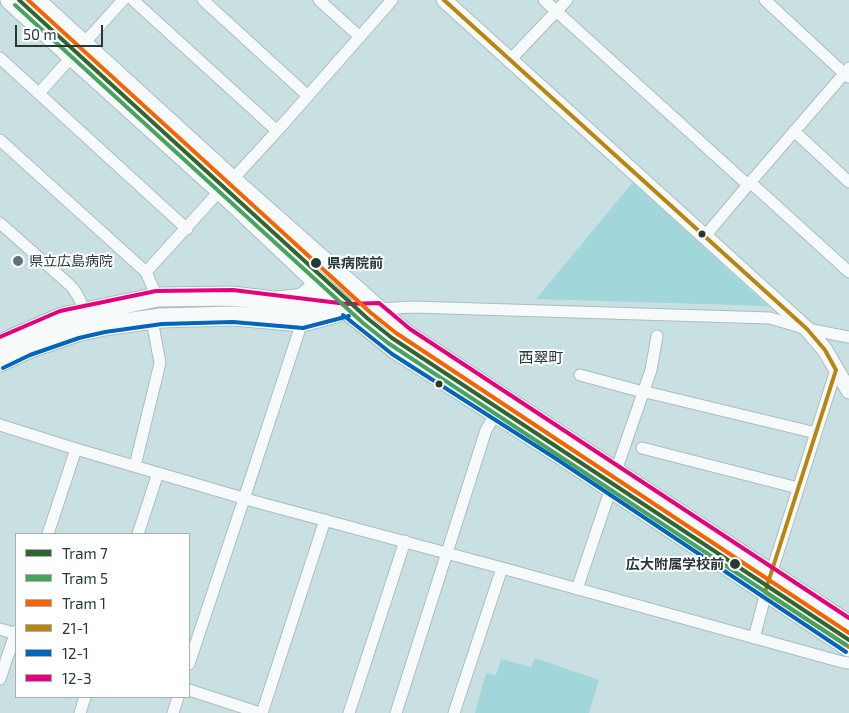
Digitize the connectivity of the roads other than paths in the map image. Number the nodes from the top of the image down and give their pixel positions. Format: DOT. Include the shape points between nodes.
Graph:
graph roads {
  1 [pos="10,0"];
  2 [pos="35,0"];
  3 [pos="123,0"];
  4 [pos="133,0"];
  5 [pos="202,0"];
  6 [pos="319,0"];
  7 [pos="444,0"];
  8 [pos="544,0"];
  9 [pos="567,0"];
  10 [pos="765,0"];
  11 [pos="391,1"];
  12 [pos="557,11"];
  13 [pos="360,37"];
  14 [pos="78,50"];
  15 [pos="0,58"];
  16 [pos="510,60"];
  17 [pos="847,73"];
  18 [pos="39,93"];
  19 [pos="308,96"];
  20 [pos="277,131"];
  21 [pos="794,131"];
  22 [pos="0,140"];
  23 [pos="849,182"];
  24 [pos="749,183"];
  25 [pos="226,186"];
  26 [pos="0,223"];
  27 [pos="187,229"];
  28 [pos="705,236"];
  29 [pos="146,272"];
  30 [pos="849,272"];
  31 [pos="316,280"];
  32 [pos="158,297"];
  33 [pos="277,301"];
  34 [pos="377,309"];
  35 [pos="347,310"];
  36 [pos="89,320"];
  37 [pos="152,320"];
  38 [pos="302,322"];
  39 [pos="807,329"];
  40 [pos="657,336"];
  41 [pos="849,338"];
  42 [pos="0,344"];
  43 [pos="0,362"];
  44 [pos="836,370"];
  45 [pos="580,375"];
  46 [pos="849,390"];
  47 [pos="643,392"];
  48 [pos="496,414"];
  49 [pos="0,425"];
  50 [pos="816,432"];
  51 [pos="642,448"];
  52 [pos="76,449"];
  53 [pos="135,466"];
  54 [pos="158,473"];
  55 [pos="614,480"];
  56 [pos="798,488"];
  57 [pos="244,498"];
  58 [pos="325,520"];
  59 [pos="48,533"];
  60 [pos="138,533"];
  61 [pos="405,541"];
  62 [pos="448,553"];
  63 [pos="502,568"];
  64 [pos="768,583"];
  65 [pos="578,588"];
  66 [pos="849,625"];
  67 [pos="0,629"];
  68 [pos="15,633"];
  69 [pos="15,636"];
  70 [pos="754,638"];
  71 [pos="849,647"];
  72 [pos="190,661"];
  73 [pos="849,663"];
  74 [pos="0,680"];
  75 [pos="190,690"];
  76 [pos="85,698"];
  77 [pos="178,698"];
  78 [pos="80,713"];
  79 [pos="173,713"];
  80 [pos="261,713"];
  81 [pos="349,713"];
  82 [pos="396,713"];
  83 [pos="454,713"];
  1 -- 14 [label="main road"];
  2 -- 14 [label="main road"];
  3 -- 14 [label="street"];
  4 -- 20 [label="street"];
  5 -- 19 [label="street"];
  6 -- 13 [label="street"];
  7 -- 16 [label="street"];
  8 -- 12 [label="street"];
  9 -- 12 [label="street"];
  10 -- 17 [label="street"];
  11 -- 13 [label="street"];
  12 -- 16 [label="street"];
  12 -- 24 [label="street"];
  13 -- 19 [label="street"];
  14 -- 18 [label="street"];
  14 -- 25 [label="main road"];
  15 -- 18 [label="street"];
  16 -- 28 [label="street"];
  17 -- 21 [label="street"];
  18 -- 27 [label="street"];
  19 -- 20 [label="street"];
  20 -- 25 [label="street"];
  21 -- 23 [label="street"];
  21 -- 24 [label="street"];
  22 -- 29 [label="street"];
  24 -- 28 [label="street"];
  24 -- 30 [label="street"];
  25 -- 27 [label="street"];
  25 -- 31 [label="main road"];
  25 -- 34 [label="main road" via="339,274"];
  26 -- 36 [label="street" via="72,287"];
  27 -- 29 [label="street"];
  28 -- 39 [label="street"];
  29 -- 32 [label="street"];
  31 -- 33 [label="main road" via="304,297"];
  31 -- 35 [label="main road"];
  32 -- 33 [label="main road" via="232,296"];
  32 -- 36 [label="main road"];
  33 -- 35 [label="main road"];
  34 -- 35 [label="main road"];
  34 -- 39 [label="street" via="413,307 770,318"];
  34 -- 55 [label="main road" via="406,334"];
  35 -- 38 [label="main road"];
  35 -- 48 [label="main road" via="395,349"];
  36 -- 37 [label="main road"];
  36 -- 42 [label="main road" via="62,317"];
  36 -- 43 [label="main road"];
  37 -- 38 [label="main road" via="233,316"];
  37 -- 53 [label="street" via="160,363"];
  38 -- 57 [label="street"];
  39 -- 41 [label="street"];
  39 -- 44 [label="street" via="825,350"];
  40 -- 47 [label="street"];
  44 -- 46 [label="street"];
  44 -- 50 [label="street"];
  45 -- 47 [label="street"];
  47 -- 50 [label="street"];
  47 -- 55 [label="street"];
  48 -- 55 [label="main road" via="558,453"];
  48 -- 62 [label="street" via="486,430"];
  49 -- 52 [label="street"];
  50 -- 56 [label="street"];
  51 -- 56 [label="street"];
  52 -- 53 [label="street"];
  52 -- 59 [label="street"];
  53 -- 54 [label="street"];
  54 -- 57 [label="street"];
  54 -- 60 [label="street"];
  55 -- 64 [label="main road"];
  55 -- 65 [label="street"];
  56 -- 64 [label="street"];
  57 -- 58 [label="street"];
  57 -- 72 [label="street"];
  58 -- 61 [label="street"];
  58 -- 80 [label="street"];
  61 -- 62 [label="street"];
  61 -- 81 [label="street"];
  62 -- 63 [label="street"];
  62 -- 82 [label="street"];
  63 -- 65 [label="street"];
  63 -- 83 [label="street"];
  64 -- 66 [label="main road"];
  64 -- 70 [label="street"];
  64 -- 71 [label="main road"];
  65 -- 70 [label="street"];
  67 -- 68 [label="street"];
  69 -- 74 [label="street"];
  70 -- 73 [label="street"];
  75 -- 80 [label="street"];
  76 -- 78 [label="street"];
  77 -- 79 [label="street"];
}
